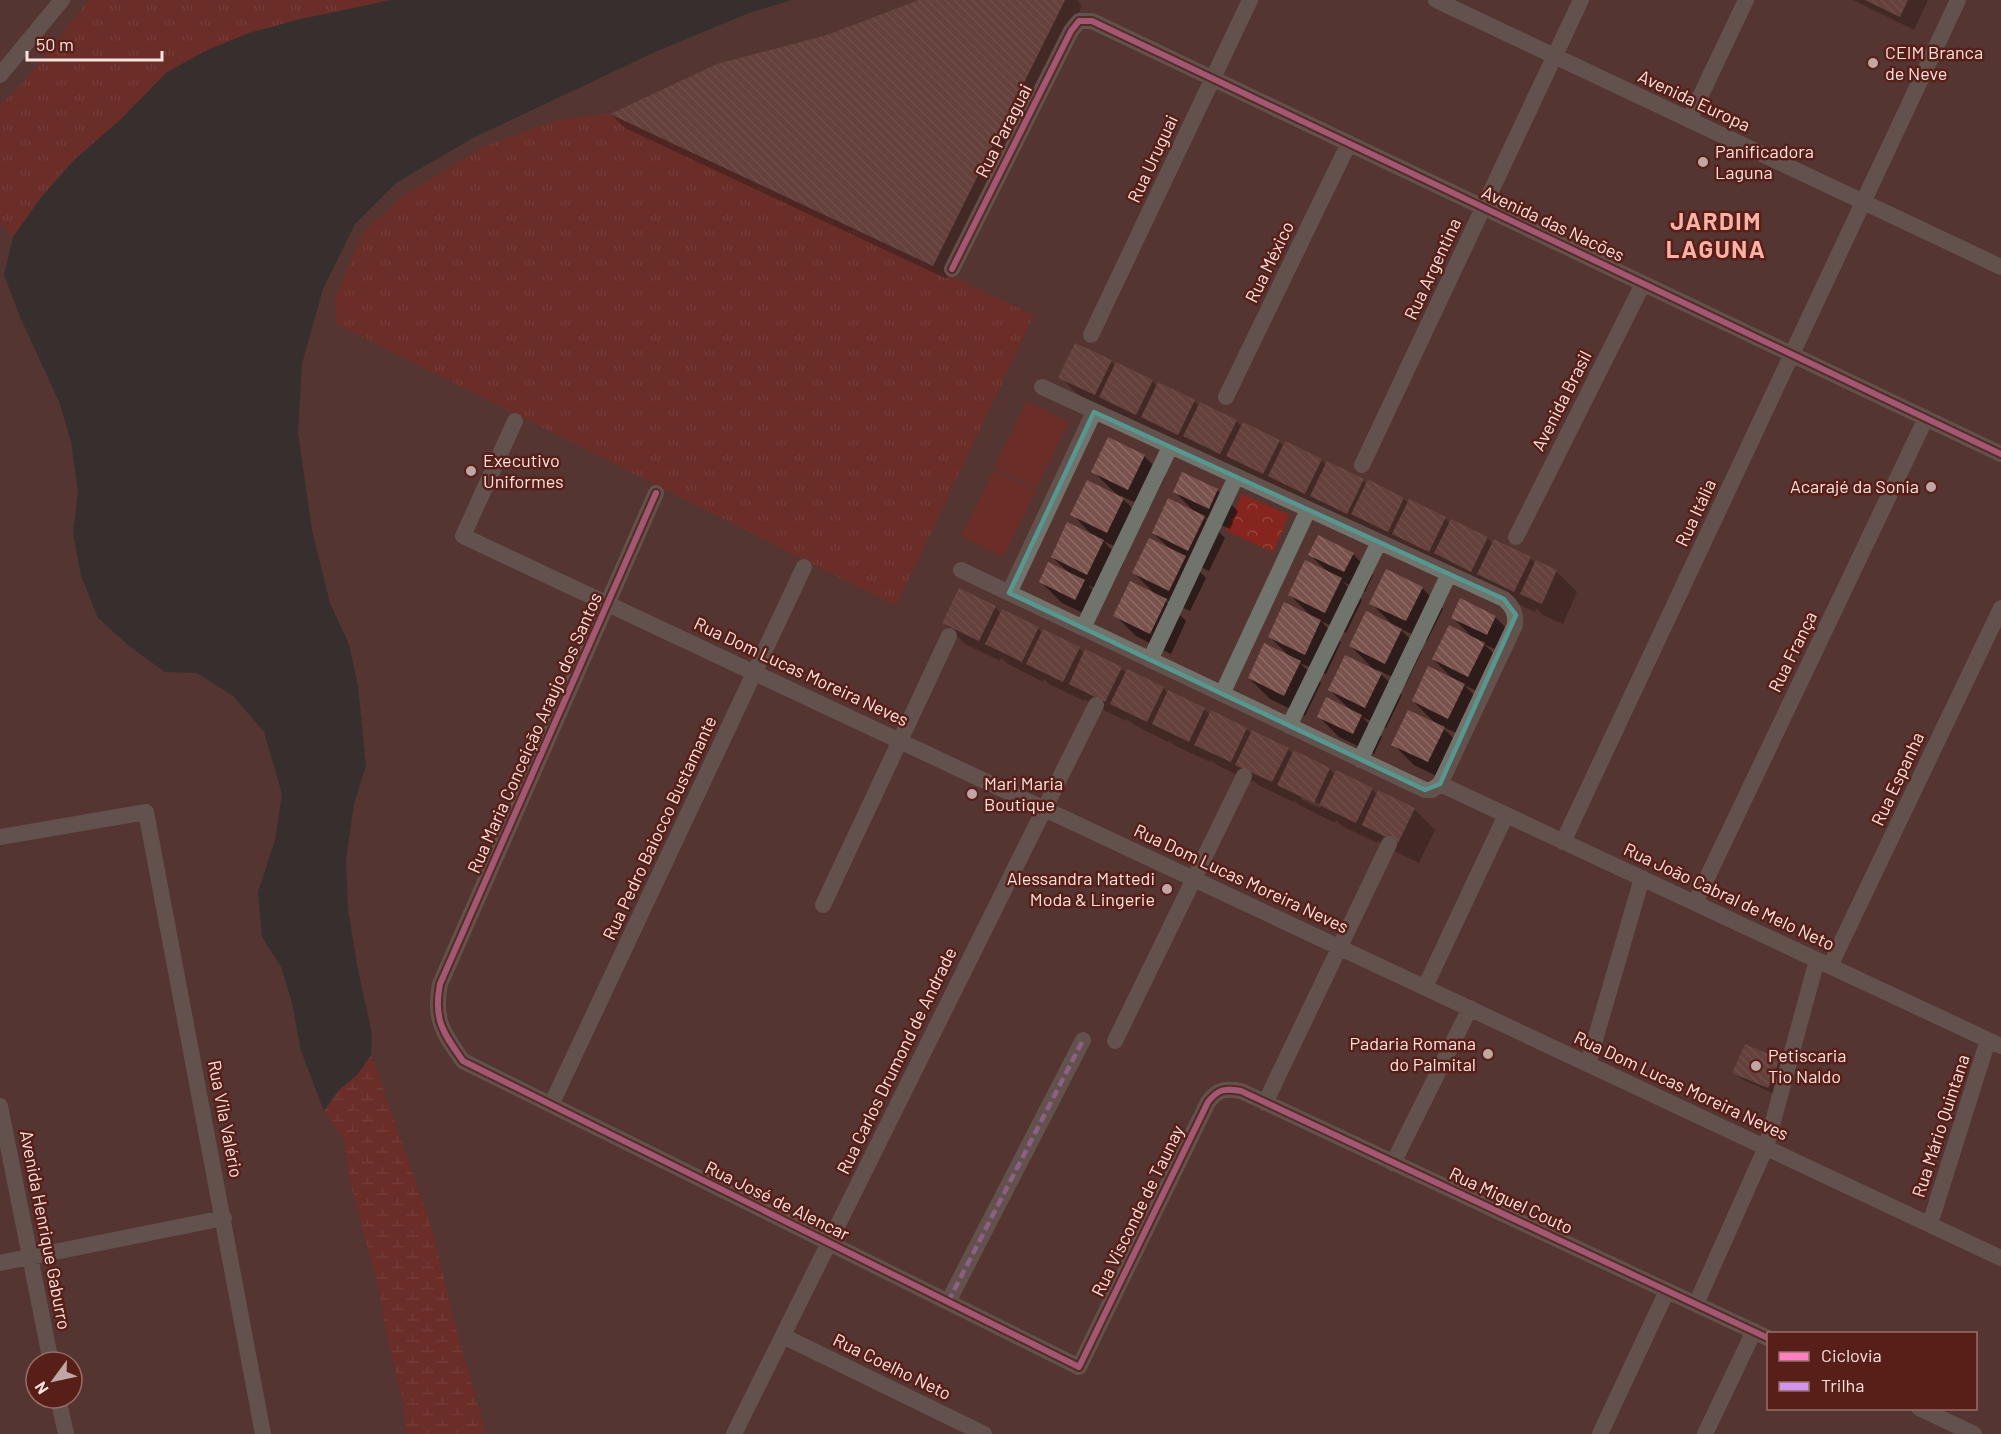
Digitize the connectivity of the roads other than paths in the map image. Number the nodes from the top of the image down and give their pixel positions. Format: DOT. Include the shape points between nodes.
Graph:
graph roads {
  1 [pos="62,0"];
  2 [pos="1250,0"];
  3 [pos="1436,0"];
  4 [pos="1581,0"];
  5 [pos="1746,0"];
  6 [pos="1958,0"];
  7 [pos="1092,21"];
  8 [pos="1555,56"];
  9 [pos="0,75"];
  10 [pos="1213,79"];
  11 [pos="1689,120"];
  12 [pos="1349,144"];
  13 [pos="1863,202"];
  14 [pos="1483,207"];
  15 [pos="1999,261"];
  16 [pos="952,269"];
  17 [pos="1643,284"];
  18 [pos="1091,335"];
  19 [pos="1792,354"];
  20 [pos="1042,387"];
  21 [pos="1226,397"];
  22 [pos="1094,412"];
  23 [pos="1926,418"];
  24 [pos="515,421"];
  25 [pos="1170,447"];
  26 [pos="2001,454"];
  27 [pos="1362,465"];
  28 [pos="1236,477"];
  29 [pos="657,493"];
  30 [pos="1308,510"];
  31 [pos="1516,537"];
  32 [pos="1379,542"];
  33 [pos="804,567"];
  34 [pos="961,570"];
  35 [pos="1449,574"];
  36 [pos="1009,593"];
  37 [pos="608,603"];
  38 [pos="2001,608"];
  39 [pos="1083,628"];
  40 [pos="949,636"];
  41 [pos="1150,660"];
  42 [pos="755,672"];
  43 [pos="1222,694"];
  44 [pos="1096,705"];
  45 [pos="1289,726"];
  46 [pos="900,740"];
  47 [pos="1360,760"];
  48 [pos="1244,776"];
  49 [pos="1440,784"];
  50 [pos="1045,808"];
  51 [pos="1506,815"];
  52 [pos="0,837"];
  53 [pos="1563,842"];
  54 [pos="1389,844"];
  55 [pos="1642,878"];
  56 [pos="1194,879"];
  57 [pos="1695,903"];
  58 [pos="823,905"];
  59 [pos="1340,947"];
  60 [pos="1824,963"];
  61 [pos="1425,987"];
  62 [pos="1470,1008"];
  63 [pos="1083,1040"];
  64 [pos="1115,1041"];
  65 [pos="1995,1043"];
  66 [pos="463,1061"];
  67 [pos="1588,1064"];
  68 [pos="1241,1092"];
  69 [pos="1265,1103"];
  70 [pos="551,1105"];
  71 [pos="0,1106"];
  72 [pos="1766,1147"];
  73 [pos="1393,1163"];
  74 [pos="224,1218"];
  75 [pos="1930,1224"];
  76 [pos="829,1243"];
  77 [pos="30,1257"];
  78 [pos="2001,1258"];
  79 [pos="0,1263"];
  80 [pos="1667,1291"];
  81 [pos="948,1302"];
  82 [pos="1696,1304"];
  83 [pos="1761,1334"];
  84 [pos="783,1336"];
  85 [pos="49,1350"];
  86 [pos="1078,1367"];
  87 [pos="61,1410"];
  88 [pos="1923,1410"];
  89 [pos="66,1434"];
  90 [pos="263,1434"];
  91 [pos="734,1434"];
  92 [pos="984,1434"];
  93 [pos="1600,1434"];
  94 [pos="1705,1434"];
  95 [pos="1974,1434"];
  1 -- 9 [label="street"];
  2 -- 10 [label="street, Rua Uruguai"];
  3 -- 8 [label="street, Avenida Europa"];
  4 -- 8 [label="street, Rua Argentina"];
  5 -- 11 [label="street"];
  6 -- 13 [label="street, Rua Itália"];
  7 -- 10 [label="street, Avenida das Nacões"];
  7 -- 16 [label="street, Rua Paraguai" via="1079,21 1071,31"];
  8 -- 11 [label="street, Avenida Europa"];
  8 -- 14 [label="street, Rua Argentina"];
  10 -- 12 [label="street, Avenida das Nacões"];
  10 -- 18 [label="street, Rua Uruguai"];
  11 -- 13 [label="street, Avenida Europa"];
  12 -- 14 [label="street, Avenida das Nacões"];
  12 -- 21 [label="street, Rua México"];
  13 -- 15 [label="street, Avenida Europa"];
  13 -- 19 [label="street, Rua Itália"];
  14 -- 17 [label="street, Avenida das Nacões"];
  14 -- 27 [label="street, Rua Argentina"];
  17 -- 19 [label="street, Avenida das Nacões"];
  17 -- 31 [label="street, Avenida Brasil"];
  19 -- 23 [label="street, Avenida das Nacões"];
  19 -- 53 [label="street, Rua Itália"];
  20 -- 22 [label="street"];
  22 -- 25 [label="street"];
  22 -- 36 [label="street"];
  23 -- 26 [label="street, Avenida das Nacões"];
  23 -- 57 [label="street, Rua França"];
  24 -- 37 [label="street, Rua Dom Lucas Moreira Neves" via="463,536"];
  25 -- 28 [label="street"];
  25 -- 39 [label="street"];
  28 -- 30 [label="street"];
  28 -- 41 [label="street"];
  29 -- 37 [label="street, Rua Maria Conceição Araujo dos Santos"];
  30 -- 32 [label="street"];
  30 -- 43 [label="street"];
  32 -- 35 [label="street"];
  32 -- 45 [label="street"];
  33 -- 42 [label="street, Rua Pedro Baiocco Bustamante"];
  34 -- 36 [label="street"];
  35 -- 47 [label="street"];
  35 -- 49 [label="street" via="1504,599 1516,615 1515,625"];
  36 -- 39 [label="street"];
  37 -- 42 [label="street, Rua Dom Lucas Moreira Neves"];
  37 -- 66 [label="street, Rua Maria Conceição Araujo dos Santos" via="440,984 438,1020"];
  38 -- 60 [label="street, Rua Espanha"];
  39 -- 41 [label="street"];
  40 -- 46 [label="street"];
  41 -- 43 [label="street"];
  42 -- 46 [label="street, Rua Dom Lucas Moreira Neves"];
  42 -- 70 [label="street, Rua Pedro Baiocco Bustamante"];
  43 -- 45 [label="street"];
  44 -- 50 [label="street, Rua Carlos Drumond de Andrade"];
  45 -- 47 [label="street"];
  46 -- 50 [label="street, Rua Dom Lucas Moreira Neves"];
  46 -- 58 [label="street"];
  47 -- 49 [label="street" via="1425,790"];
  48 -- 56 [label="street"];
  49 -- 51 [label="street, Rua João Cabral de Melo Neto"];
  50 -- 56 [label="street, Rua Dom Lucas Moreira Neves"];
  50 -- 76 [label="street, Rua Carlos Drumond de Andrade"];
  51 -- 53 [label="street, Rua João Cabral de Melo Neto"];
  51 -- 61 [label="street"];
  52 -- 74 [label="street, Rua Vila Valério" via="146,812"];
  53 -- 55 [label="street, Rua João Cabral de Melo Neto"];
  54 -- 59 [label="street"];
  55 -- 57 [label="street, Rua João Cabral de Melo Neto"];
  55 -- 67 [label="street"];
  56 -- 59 [label="street, Rua Dom Lucas Moreira Neves"];
  56 -- 64 [label="street"];
  57 -- 60 [label="street, Rua João Cabral de Melo Neto"];
  59 -- 61 [label="street, Rua Dom Lucas Moreira Neves"];
  59 -- 69 [label="street"];
  60 -- 65 [label="street, Rua João Cabral de Melo Neto"];
  60 -- 72 [label="street, Rua Espanha"];
  61 -- 62 [label="street, Rua Dom Lucas Moreira Neves"];
  62 -- 67 [label="street, Rua Dom Lucas Moreira Neves"];
  62 -- 73 [label="street"];
  63 -- 81 [label="street"];
  65 -- 75 [label="street, Rua Mário Quintana"];
  66 -- 70 [label="street, Rua José de Alencar"];
  67 -- 72 [label="street, Rua Dom Lucas Moreira Neves"];
  68 -- 69 [label="street, Rua Miguel Couto"];
  68 -- 86 [label="street, Rua Visconde de Taunay" via="1226,1088 1208,1102"];
  69 -- 73 [label="street, Rua Miguel Couto"];
  70 -- 76 [label="street, Rua José de Alencar"];
  71 -- 77 [label="street, Avenida Henrique Gaburro"];
  72 -- 75 [label="street, Rua Dom Lucas Moreira Neves"];
  72 -- 82 [label="street, Rua Espanha"];
  73 -- 80 [label="street, Rua Miguel Couto"];
  74 -- 77 [label="street"];
  74 -- 90 [label="street, Rua Vila Valério"];
  75 -- 78 [label="street, Rua Dom Lucas Moreira Neves"];
  76 -- 81 [label="street, Rua José de Alencar"];
  76 -- 84 [label="street, Rua Carlos Drumond de Andrade"];
  77 -- 79 [label="street"];
  77 -- 85 [label="street, Avenida Henrique Gaburro"];
  80 -- 82 [label="street, Rua Miguel Couto"];
  80 -- 93 [label="street"];
  81 -- 86 [label="street, Rua José de Alencar"];
  82 -- 83 [label="street, Rua Miguel Couto"];
  83 -- 94 [label="street"];
  84 -- 91 [label="street, Rua Carlos Drumond de Andrade"];
  84 -- 92 [label="street, Rua Coelho Neto"];
  87 -- 89 [label="street"];
  88 -- 95 [label="street"];
}
